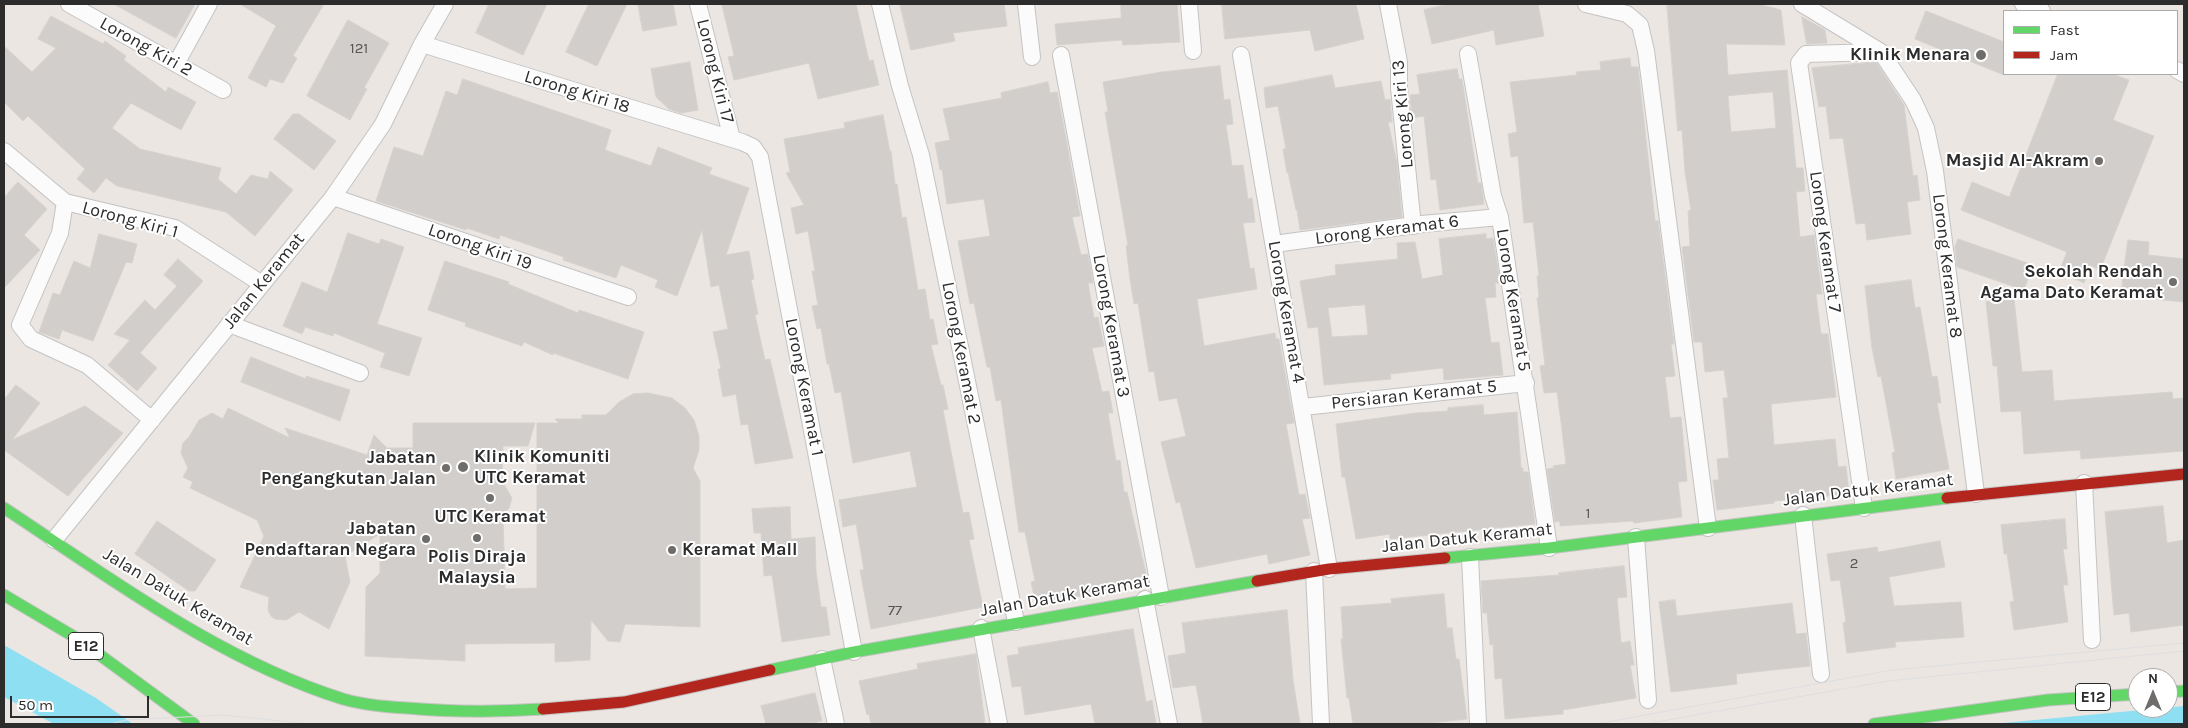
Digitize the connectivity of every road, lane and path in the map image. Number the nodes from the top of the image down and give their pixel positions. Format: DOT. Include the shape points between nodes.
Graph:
graph roads {
  1 [pos="69,4"];
  2 [pos="209,4"];
  3 [pos="445,4"];
  4 [pos="698,4"];
  5 [pos="880,4"];
  6 [pos="1026,4"];
  7 [pos="1188,4"];
  8 [pos="1388,4"];
  9 [pos="1586,4"];
  10 [pos="1802,4"];
  11 [pos="2023,4"];
  12 [pos="2039,10"];
  13 [pos="422,44"];
  14 [pos="1193,51"];
  15 [pos="1881,52"];
  16 [pos="1468,54"];
  17 [pos="1241,55"];
  18 [pos="1061,56"];
  19 [pos="1032,57"];
  20 [pos="176,64"];
  21 [pos="222,90"];
  22 [pos="732,139"];
  23 [pos="4,151"];
  24 [pos="333,197"];
  25 [pos="65,202"];
  26 [pos="1500,217"];
  27 [pos="1413,226"];
  28 [pos="1274,244"];
  29 [pos="262,284"];
  30 [pos="628,297"];
  31 [pos="229,324"];
  32 [pos="360,373"];
  33 [pos="1526,383"];
  34 [pos="1303,407"];
  35 [pos="152,420"];
  36 [pos="2184,474"];
  37 [pos="2084,483"];
  38 [pos="1976,494"];
  39 [pos="4,508"];
  40 [pos="1864,508"];
  41 [pos="1803,515"];
  42 [pos="1708,528"];
  43 [pos="1636,537"];
  44 [pos="54,540"];
  45 [pos="1549,548"];
  46 [pos="1470,557"];
  47 [pos="1321,570"];
  48 [pos="4,595"];
  49 [pos="1152,598"];
  50 [pos="1016,622"];
  51 [pos="981,628"];
  52 [pos="2092,640"];
  53 [pos="854,652"];
  54 [pos="822,660"];
  55 [pos="1820,674"];
  56 [pos="2128,695"];
  57 [pos="1648,700"];
  58 [pos="194,724"];
  59 [pos="836,724"];
  60 [pos="999,724"];
  61 [pos="1169,724"];
  62 [pos="1321,724"];
  63 [pos="1478,724"];
  64 [pos="1874,724"];
  1 -- 20 [label="street, Lorong Kiri 2"];
  2 -- 20 [label="street"];
  3 -- 13 [label="street, Jalan Keramat"];
  4 -- 22 [label="street, Lorong Kiri 17"];
  5 -- 50 [label="street, Lorong Keramat 2" via="921,155"];
  6 -- 19 [label="street"];
  7 -- 14 [label="street"];
  8 -- 27 [label="street, Lorong Kiri 13" via="1400,62 1399,88"];
  9 -- 42 [label="street" via="1627,14 1640,25"];
  10 -- 15 [label="street, Lorong Keramat 8"];
  11 -- 12 [label="street"];
  13 -- 22 [label="street, Lorong Kiri 18"];
  13 -- 24 [label="street, Jalan Keramat" via="383,124"];
  15 -- 38 [label="street, Lorong Keramat 8" via="1913,100 1928,137"];
  15 -- 40 [label="street, Lorong Keramat 7" via="1806,54 1799,64"];
  16 -- 26 [label="street, Lorong Keramat 5" via="1493,196"];
  17 -- 28 [label="street, Lorong Keramat 4"];
  18 -- 49 [label="street, Lorong Keramat 3"];
  20 -- 21 [label="street, Lorong Kiri 2"];
  22 -- 53 [label="street, Lorong Keramat 1" via="753,147 760,157"];
  23 -- 25 [label="street, Lorong Kiri 1"];
  24 -- 29 [label="street, Jalan Keramat"];
  24 -- 30 [label="street, Lorong Kiri 19"];
  25 -- 29 [label="street, Lorong Kiri 1" via="175,228"];
  25 -- 35 [label="street" via="60,233 20,325 31,339 87,364"];
  26 -- 27 [label="street, Lorong Keramat 6"];
  26 -- 33 [label="street, Lorong Keramat 5"];
  27 -- 28 [label="street, Lorong Keramat 6"];
  28 -- 34 [label="street, Lorong Keramat 4"];
  29 -- 31 [label="street, Jalan Keramat"];
  31 -- 32 [label="street"];
  31 -- 35 [label="street, Jalan Keramat"];
  33 -- 34 [label="street, Persiaran Keramat 5"];
  33 -- 45 [label="street, Lorong Keramat 5"];
  34 -- 47 [label="street, Lorong Keramat 4"];
  35 -- 44 [label="street, Jalan Keramat"];
  36 -- 37 [label="main road, Jalan Datuk Keramat"];
  37 -- 38 [label="main road, Jalan Datuk Keramat"];
  37 -- 52 [label="street"];
  38 -- 40 [label="main road, Jalan Datuk Keramat"];
  39 -- 44 [label="main road, Jalan Datuk Keramat"];
  40 -- 41 [label="main road, Jalan Datuk Keramat"];
  41 -- 42 [label="main road, Jalan Datuk Keramat"];
  41 -- 55 [label="street"];
  42 -- 43 [label="main road, Jalan Datuk Keramat"];
  43 -- 45 [label="main road, Jalan Datuk Keramat"];
  43 -- 57 [label="street"];
  44 -- 54 [label="main road, Jalan Datuk Keramat" via="211,641 270,671 344,699 376,706 502,712 624,702"];
  45 -- 46 [label="main road, Jalan Datuk Keramat"];
  46 -- 47 [label="main road, Jalan Datuk Keramat"];
  46 -- 63 [label="street"];
  47 -- 49 [label="main road, Jalan Datuk Keramat"];
  47 -- 62 [label="street, Lorong Keramat 4"];
  48 -- 58 [label="main road, E12" via="36,611"];
  49 -- 50 [label="main road, Jalan Datuk Keramat"];
  49 -- 61 [label="street, Lorong Keramat 3"];
  50 -- 51 [label="main road, Jalan Datuk Keramat"];
  51 -- 53 [label="main road, Jalan Datuk Keramat"];
  51 -- 60 [label="street"];
  53 -- 54 [label="main road, Jalan Datuk Keramat"];
  54 -- 59 [label="street"];
  56 -- 64 [label="main road, E12" via="2048,700"];
}
